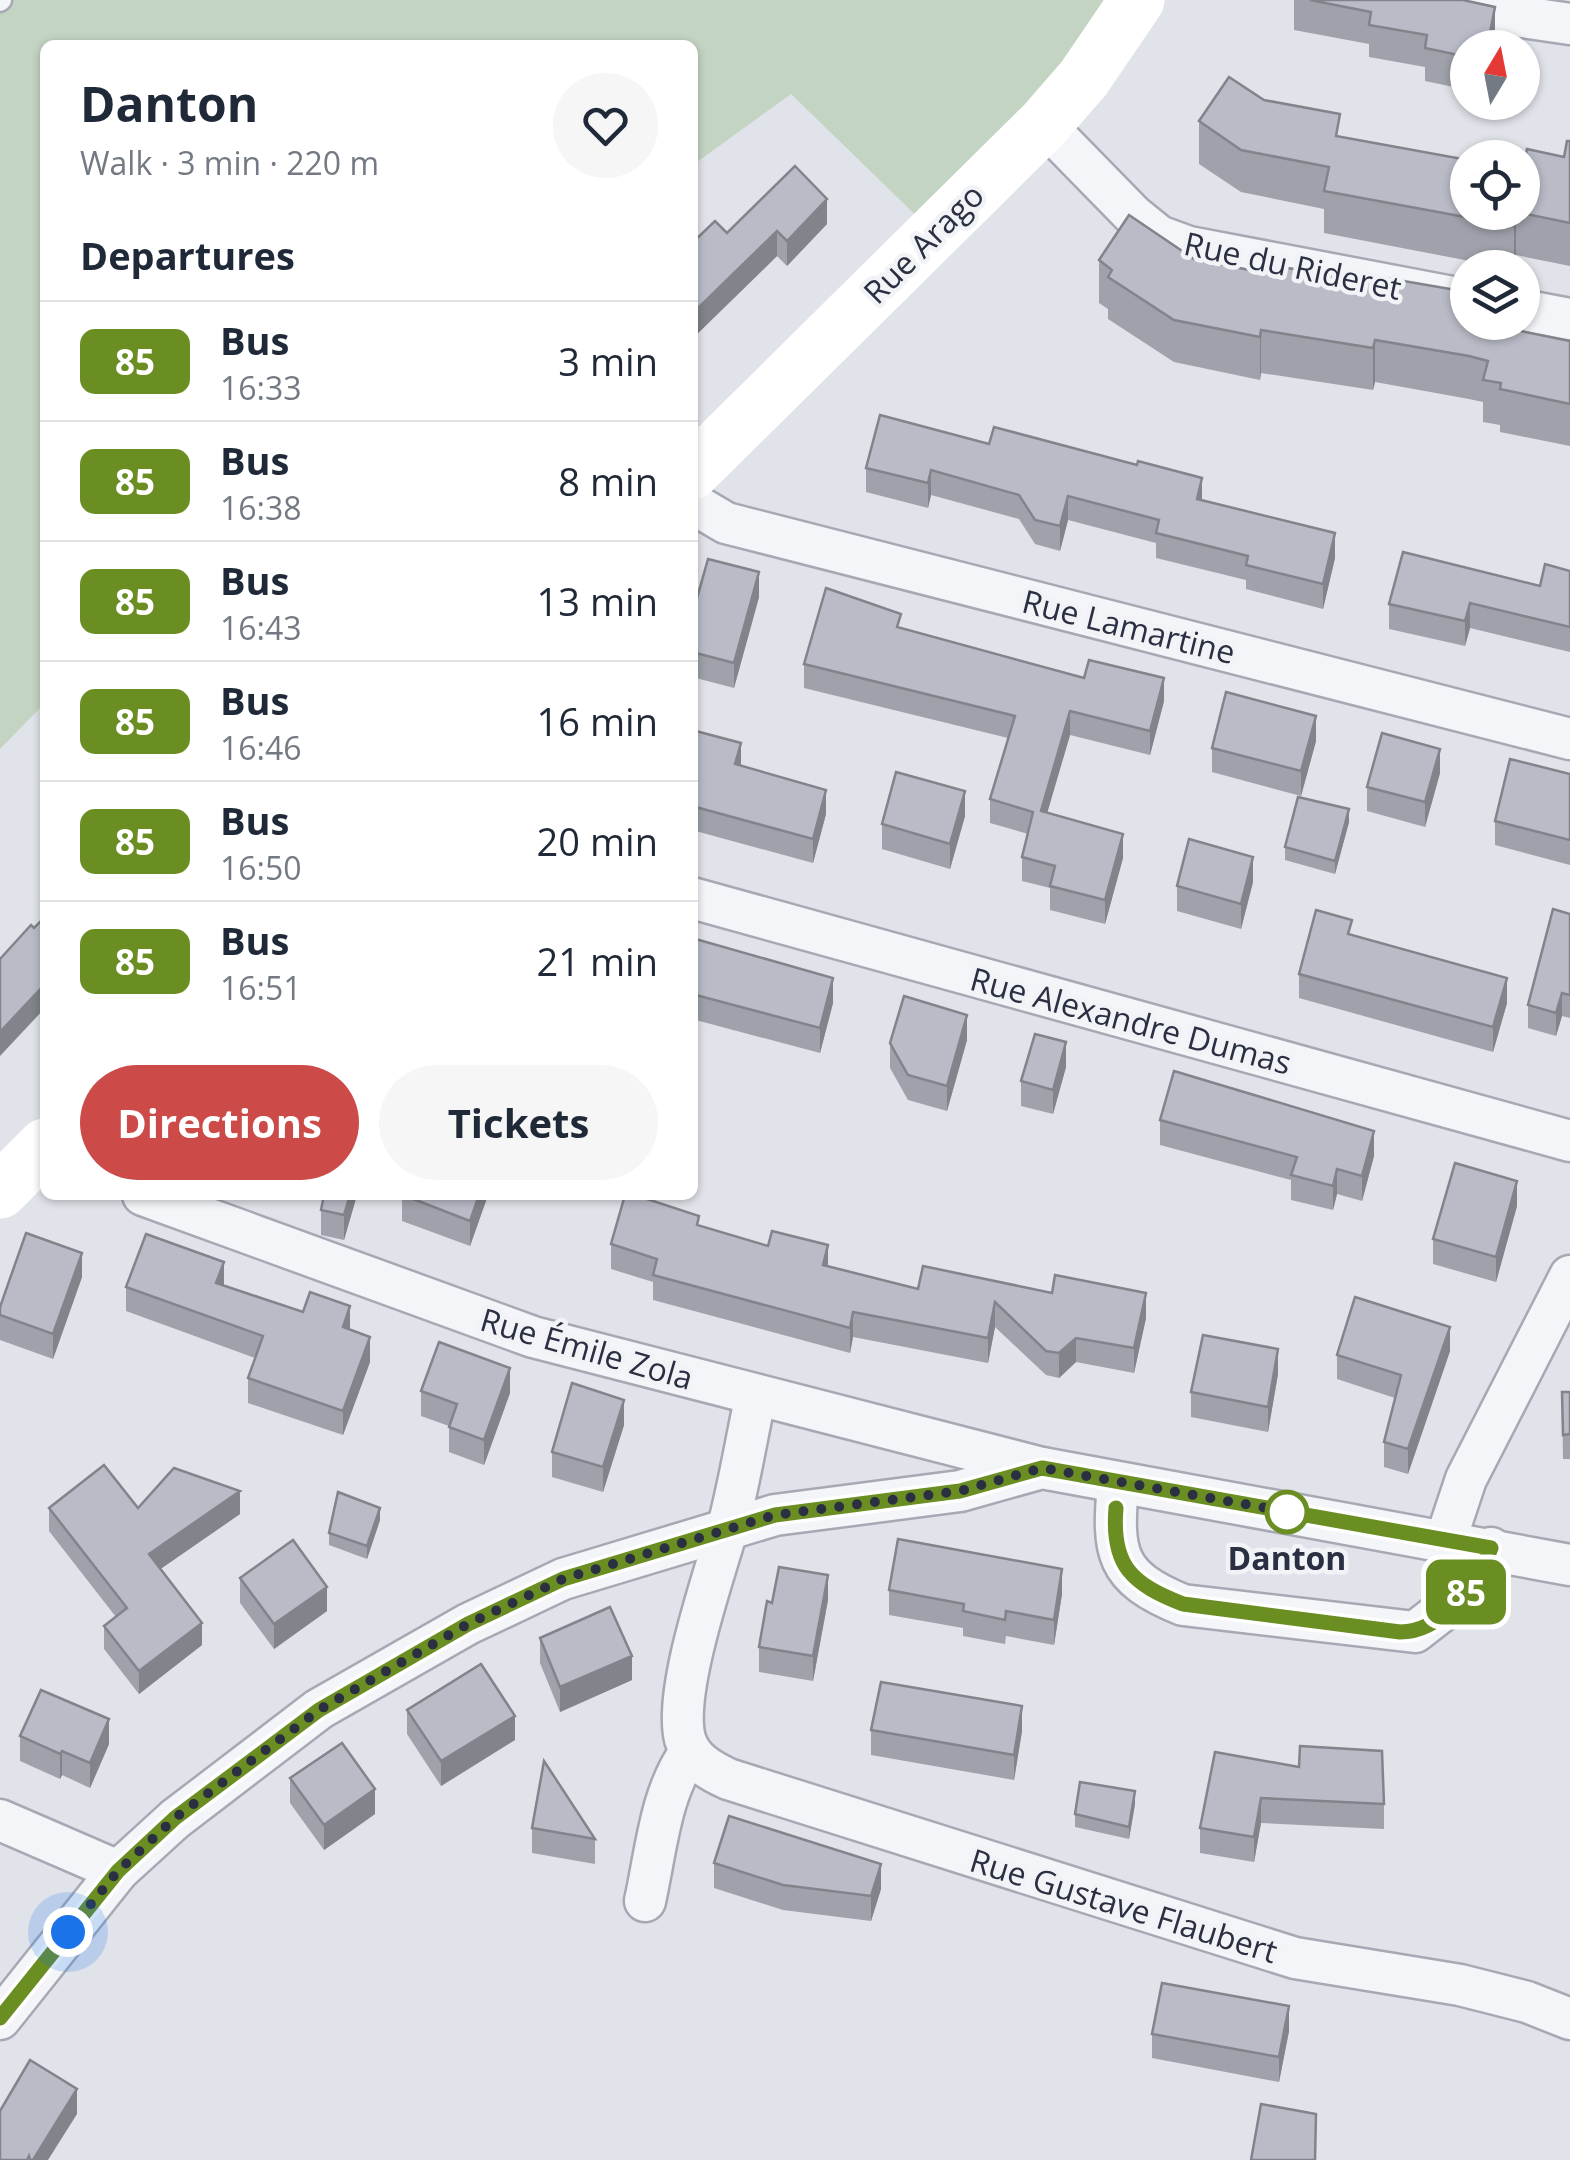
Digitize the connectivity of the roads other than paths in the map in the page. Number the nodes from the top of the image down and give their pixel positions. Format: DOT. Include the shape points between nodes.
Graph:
graph roads {
  1 [pos="1137,0"];
  2 [pos="1474,0"];
  3 [pos="1570,24"];
  4 [pos="1044,124"];
  5 [pos="1450,297"];
  6 [pos="1540,314"];
  7 [pos="1570,320"];
  8 [pos="698,466"];
  9 [pos="698,507"];
  10 [pos="1570,739"];
  11 [pos="698,900"];
  12 [pos="1570,1142"];
  13 [pos="40,1151"];
  14 [pos="0,1191"];
  15 [pos="157,1200"];
  16 [pos="1570,1276"];
  17 [pos="756,1396"];
  18 [pos="1042,1468"];
  19 [pos="1118,1484"];
  20 [pos="727,1529"];
  21 [pos="1446,1539"];
  22 [pos="1491,1548"];
  23 [pos="1570,1565"];
  24 [pos="690,1752"];
  25 [pos="0,1820"];
  26 [pos="118,1871"];
  27 [pos="646,1901"];
  28 [pos="0,2018"];
  29 [pos="1570,2019"];
  1 -- 4 [label="main road, Rue Arago"];
  2 -- 3 [label="street" via="1496,13"];
  4 -- 5 [label="street, Rue du Rideret" via="1159,236"];
  4 -- 8 [label="main road, Rue Arago"];
  6 -- 7 [label="street"];
  9 -- 10 [label="street, Rue Lamartine" via="726,523"];
  11 -- 12 [label="street, Rue Alexandre Dumas"];
  13 -- 14 [label="main road"];
  15 -- 17 [label="street, Rue Émile Zola" via="534,1337"];
  16 -- 21 [label="street" via="1466,1479"];
  17 -- 18 [label="street, Rue Émile Zola"];
  17 -- 20 [label="street"];
  18 -- 19 [label="street, Rue Émile Zola"];
  18 -- 20 [label="street" via="960,1491 775,1515"];
  19 -- 21 [label="street, Rue Émile Zola"];
  19 -- 22 [label="street" via="1118,1558 1154,1593 1183,1604 1415,1632 1473,1586"];
  20 -- 24 [label="street" via="684,1712"];
  20 -- 26 [label="street" via="563,1579 468,1624 319,1710 175,1818"];
  21 -- 22 [label="street, Rue Émile Zola"];
  22 -- 23 [label="street, Rue Émile Zola"];
  24 -- 27 [label="street" via="669,1792"];
  24 -- 29 [label="street, Rue Gustave Flaubert" via="728,1779 1170,1921 1295,1958 1460,1985"];
  25 -- 26 [label="street"];
  26 -- 28 [label="street"];
}
